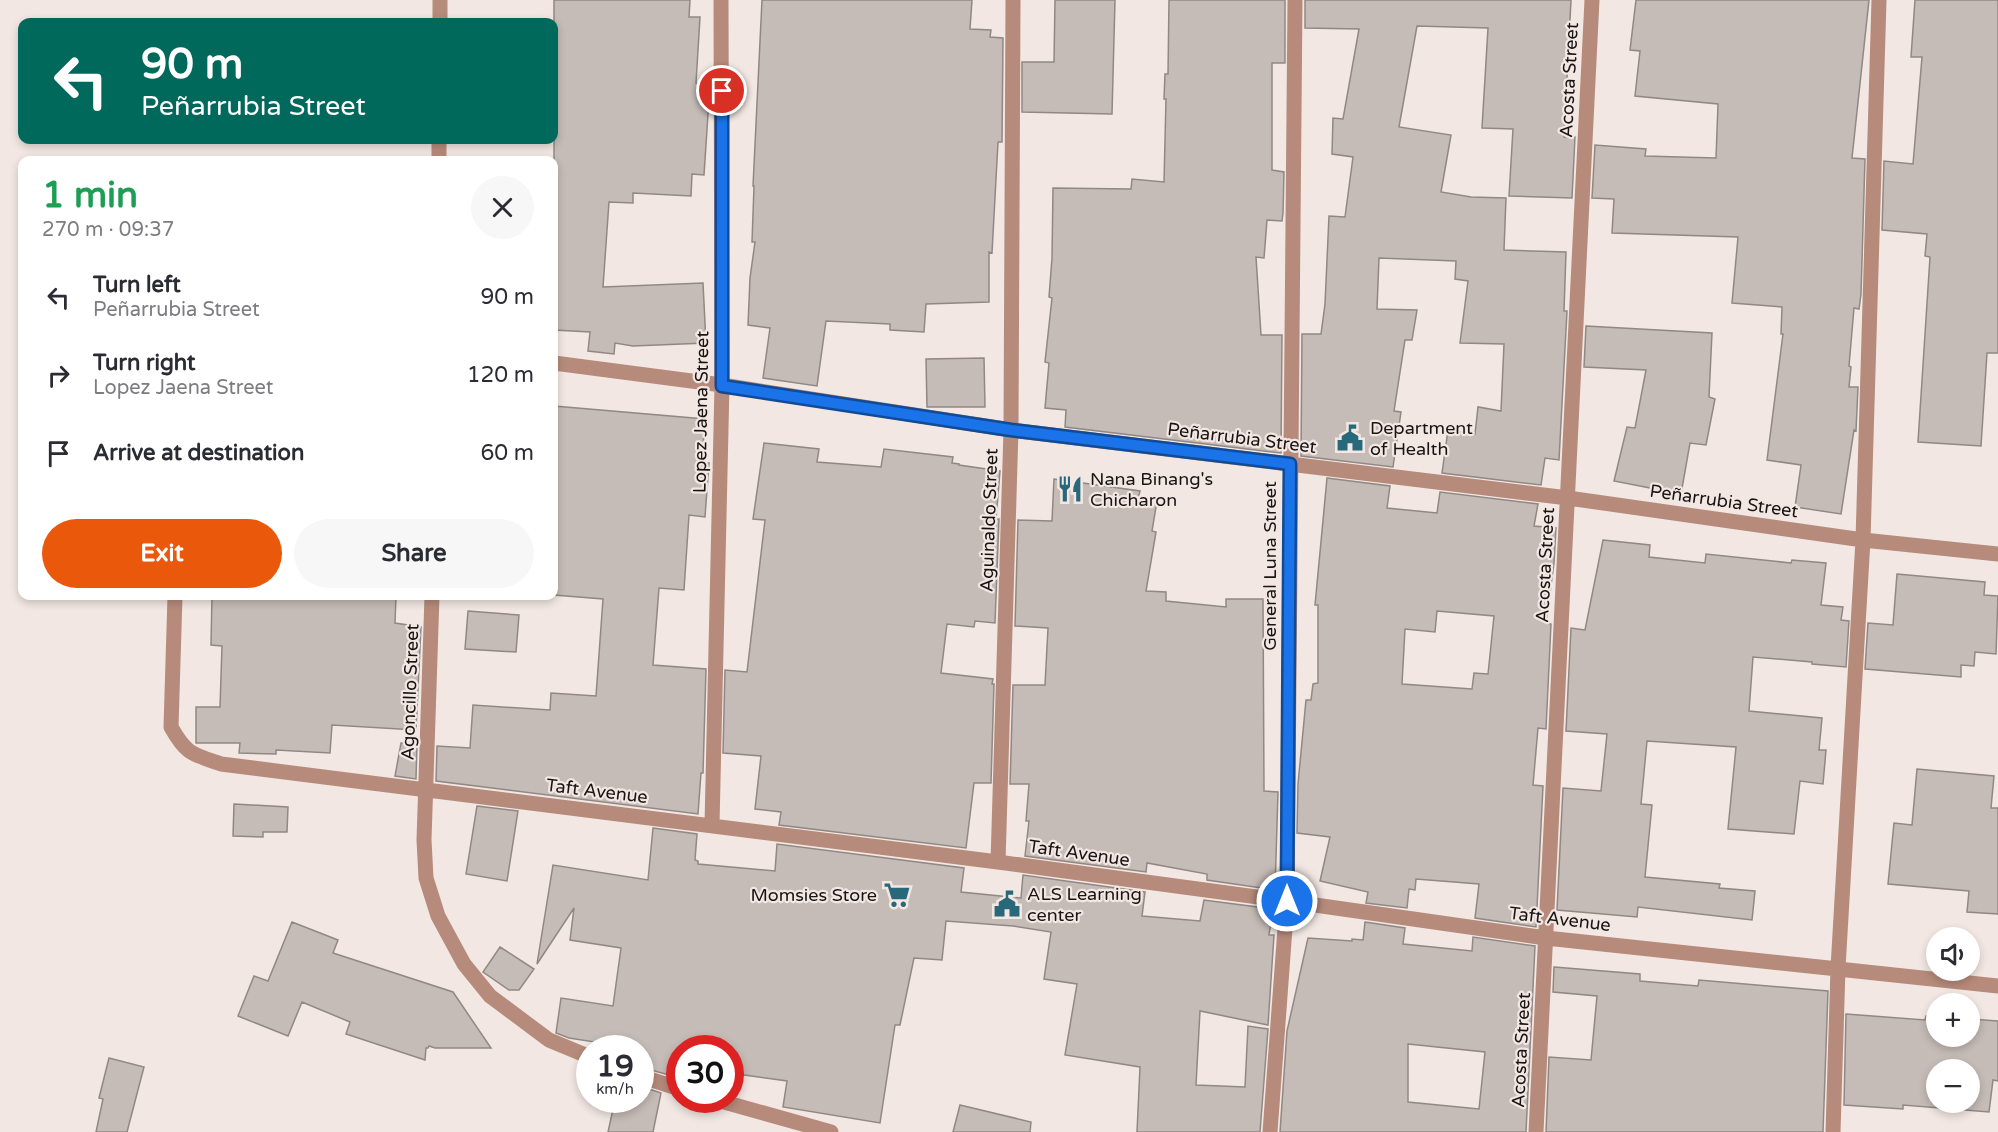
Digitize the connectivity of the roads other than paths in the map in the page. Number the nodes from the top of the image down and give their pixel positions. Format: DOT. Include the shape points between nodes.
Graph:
graph roads {
  1 [pos="440,0"];
  2 [pos="722,0"];
  3 [pos="1013,0"];
  4 [pos="1295,0"];
  5 [pos="1592,0"];
  6 [pos="1879,0"];
  7 [pos="440,18"];
  8 [pos="558,364"];
  9 [pos="722,386"];
  10 [pos="1011,430"];
  11 [pos="1290,464"];
  12 [pos="1568,498"];
  13 [pos="1863,540"];
  14 [pos="1998,554"];
  15 [pos="175,600"];
  16 [pos="432,600"];
  17 [pos="427,789"];
  18 [pos="712,825"];
  19 [pos="998,862"];
  20 [pos="1287,901"];
  21 [pos="1546,938"];
  22 [pos="1838,968"];
  23 [pos="1998,986"];
  24 [pos="576,1051"];
  25 [pos="744,1108"];
  26 [pos="810,1129"];
  27 [pos="831,1132"];
  28 [pos="1270,1132"];
  29 [pos="1536,1132"];
  30 [pos="1833,1132"];
  1 -- 7 [label="street"];
  2 -- 9 [label="street, Lopez Jaena Street"];
  3 -- 10 [label="street, Aguinaldo Street"];
  4 -- 11 [label="street, General Luna Street"];
  5 -- 12 [label="street, Acosta Street"];
  6 -- 13 [label="street"];
  8 -- 9 [label="street, Peñarrubia Street"];
  9 -- 10 [label="street, Peñarrubia Street"];
  9 -- 18 [label="street, Lopez Jaena Street"];
  10 -- 11 [label="street, Peñarrubia Street"];
  10 -- 19 [label="street, Aguinaldo Street"];
  11 -- 12 [label="street, Peñarrubia Street"];
  11 -- 20 [label="street, General Luna Street"];
  12 -- 13 [label="street, Peñarrubia Street"];
  12 -- 21 [label="street, Acosta Street"];
  13 -- 14 [label="street, Peñarrubia Street"];
  13 -- 22 [label="street"];
  15 -- 17 [label="street, Taft Avenue" via="171,727 191,754 221,764"];
  16 -- 17 [label="street, Agoncillo Street"];
  17 -- 18 [label="street, Taft Avenue"];
  17 -- 24 [label="street, Agoncillo Street" via="426,878 438,916 464,964 490,996 549,1040"];
  18 -- 19 [label="street, Taft Avenue"];
  19 -- 20 [label="street, Taft Avenue"];
  20 -- 21 [label="street, Taft Avenue"];
  20 -- 28 [label="street, General Luna Street"];
  21 -- 22 [label="street, Taft Avenue"];
  21 -- 29 [label="street, Acosta Street"];
  22 -- 23 [label="street, Taft Avenue"];
  22 -- 30 [label="street"];
  25 -- 26 [label="street"];
  26 -- 27 [label="street"];
}
